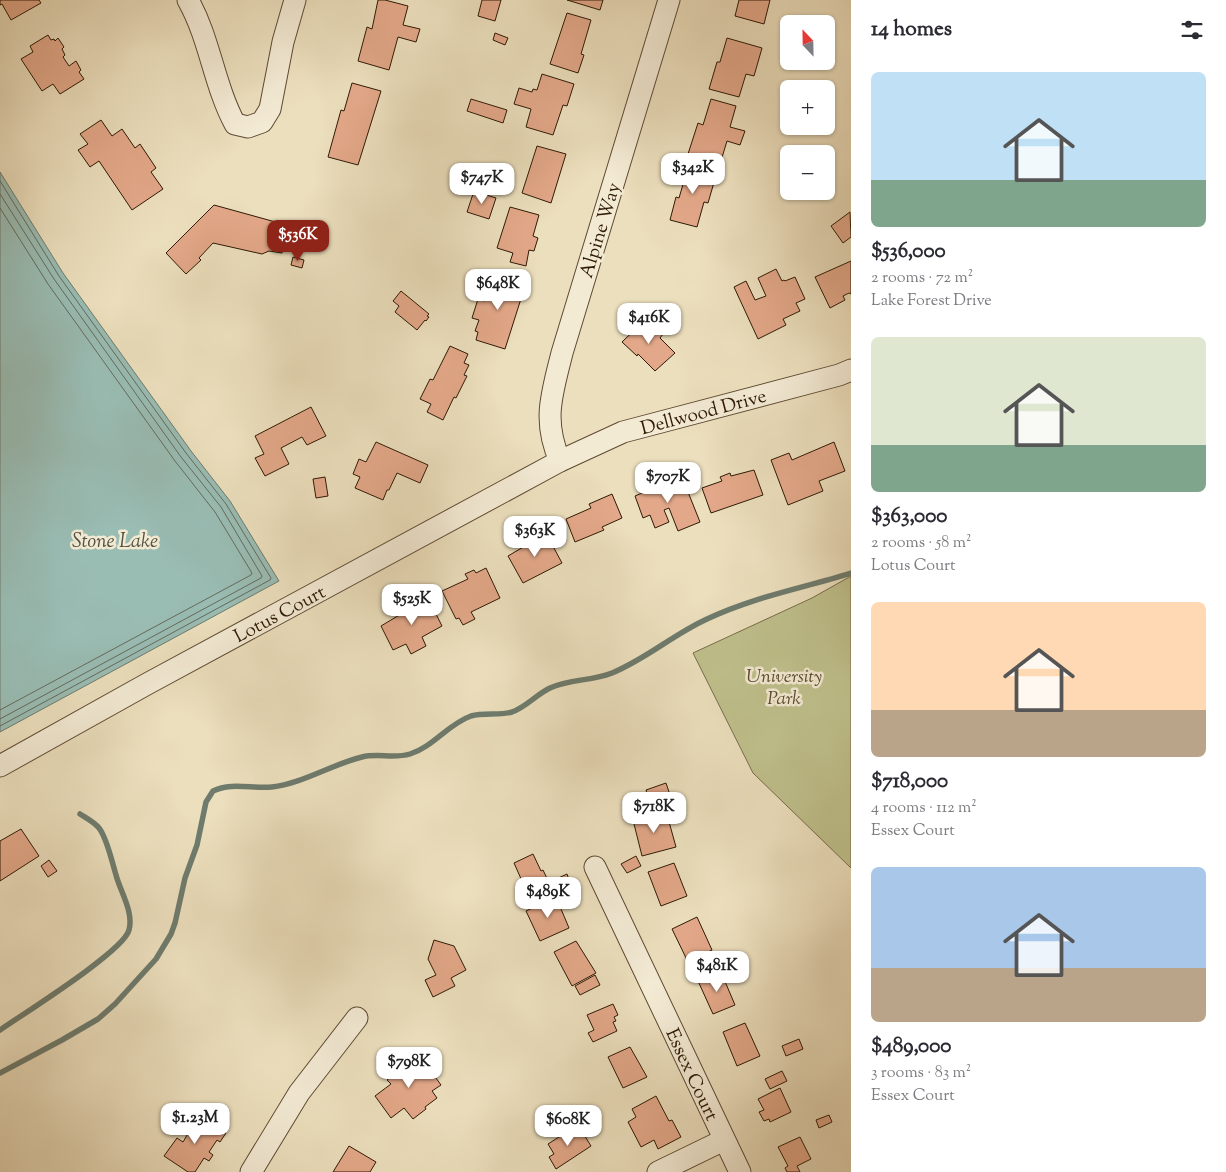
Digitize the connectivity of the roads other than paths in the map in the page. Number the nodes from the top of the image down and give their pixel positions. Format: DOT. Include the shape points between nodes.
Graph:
graph roads {
  1 [pos="188,0"];
  2 [pos="295,0"];
  3 [pos="669,0"];
  4 [pos="851,370"];
  5 [pos="560,461"];
  6 [pos="0,766"];
  7 [pos="595,867"];
  8 [pos="357,1018"];
  9 [pos="724,1140"];
  10 [pos="251,1172"];
  11 [pos="658,1172"];
  12 [pos="740,1172"];
  1 -- 2 [label="street" via="204,33 227,108 235,124 248,127 262,122 270,109"];
  3 -- 5 [label="street, Alpine Way" via="562,353 550,406 552,445"];
  4 -- 5 [label="street, Dellwood Drive" via="624,432"];
  5 -- 6 [label="street, Lotus Court"];
  7 -- 9 [label="street, Essex Court"];
  8 -- 10 [label="street" via="299,1093"];
  9 -- 11 [label="street"];
  9 -- 12 [label="street, Essex Court"];
}
